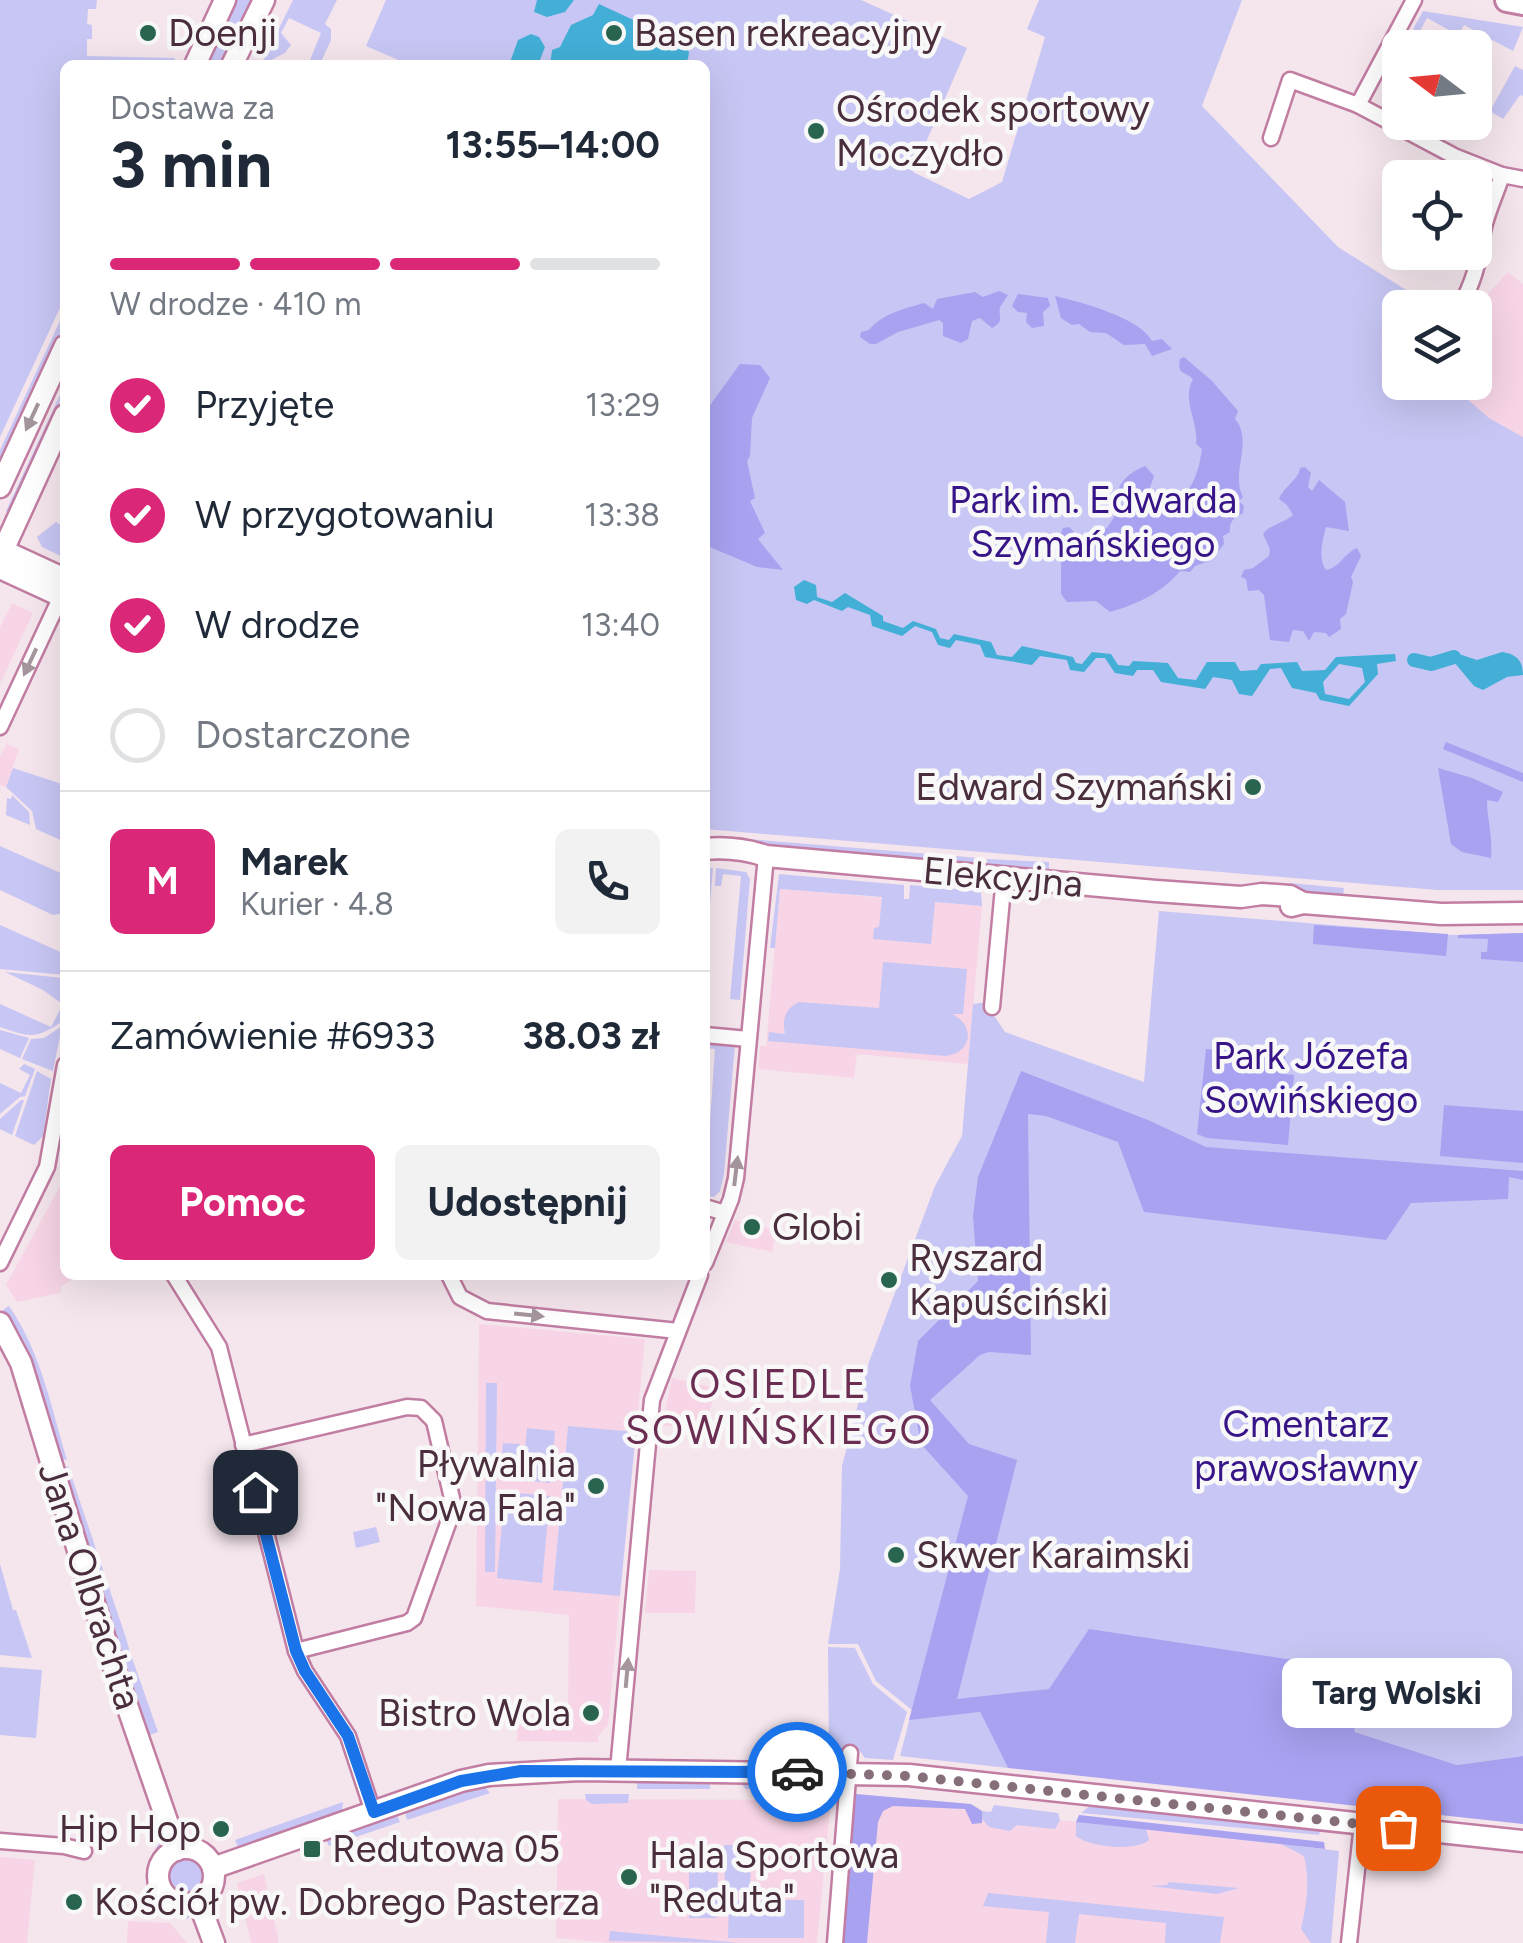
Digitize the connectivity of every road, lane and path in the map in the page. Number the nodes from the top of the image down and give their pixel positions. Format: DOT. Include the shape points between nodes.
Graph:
graph roads {
  1 [pos="225,0"];
  2 [pos="264,0"];
  3 [pos="1414,0"];
  4 [pos="1507,0"];
  5 [pos="1523,3"];
  6 [pos="197,60"];
  7 [pos="234,60"];
  8 [pos="1358,105"];
  9 [pos="1272,138"];
  10 [pos="1502,176"];
  11 [pos="1523,179"];
  12 [pos="1469,290"];
  13 [pos="60,357"];
  14 [pos="60,425"];
  15 [pos="0,487"];
  16 [pos="1,556"];
  17 [pos="60,589"];
  18 [pos="60,600"];
  19 [pos="0,727"];
  20 [pos="710,853"];
  21 [pos="766,856"];
  22 [pos="1004,878"];
  23 [pos="1523,913"];
  24 [pos="992,1008"];
  25 [pos="710,1035"];
  26 [pos="748,1038"];
  27 [pos="60,1112"];
  28 [pos="710,1208"];
  29 [pos="725,1213"];
  30 [pos="710,1250"];
  31 [pos="0,1264"];
  32 [pos="177,1280"];
  33 [pos="452,1280"];
  34 [pos="698,1280"];
  35 [pos="0,1323"];
  36 [pos="678,1331"];
  37 [pos="243,1445"];
  38 [pos="296,1651"];
  39 [pos="850,1762"];
  40 [pos="618,1770"];
  41 [pos="374,1812"];
  42 [pos="1362,1824"];
  43 [pos="0,1841"];
  44 [pos="1523,1841"];
  45 [pos="177,1850"];
  46 [pos="84,1851"];
  47 [pos="213,1868"];
  48 [pos="198,1900"];
  49 [pos="214,1943"];
  50 [pos="835,1943"];
  51 [pos="1349,1943"];
  1 -- 6 [label="street"];
  2 -- 7 [label="street"];
  3 -- 8 [label="street"];
  4 -- 5 [label="main road"];
  8 -- 9 [label="street" via="1290,80"];
  8 -- 10 [label="street"];
  10 -- 11 [label="street"];
  10 -- 12 [label="street"];
  13 -- 15 [label="street, one-way"];
  14 -- 16 [label="street"];
  16 -- 17 [label="street"];
  18 -- 19 [label="street, one-way"];
  20 -- 21 [label="street, Elekcyjna" via="742,860"];
  21 -- 22 [label="street, Elekcyjna"];
  21 -- 26 [label="street"];
  22 -- 23 [label="street, Elekcyjna" via="1290,906"];
  22 -- 24 [label="street"];
  25 -- 26 [label="street"];
  29 -- 26 [label="street, one-way" via="736,1178"];
  27 -- 31 [label="street" via="47,1167"];
  28 -- 29 [label="street"];
  29 -- 30 [label="street"];
  32 -- 37 [label="street" via="219,1347"];
  33 -- 36 [label="street, one-way" via="460,1297 487,1311"];
  34 -- 36 [label="street"];
  35 -- 45 [label="street, Jana Olbrachta" via="21,1364"];
  40 -- 36 [label="street, one-way" via="652,1400"];
  37 -- 38 [label="street"];
  37 -- 38 [label="street" via="407,1407 421,1408 434,1421 454,1507 414,1618"];
  38 -- 41 [label="street" via="348,1736"];
  39 -- 40 [label="street"];
  39 -- 42 [label="street"];
  39 -- 50 [label="street"];
  40 -- 41 [label="street" via="489,1774"];
  41 -- 47 [label="street"];
  42 -- 44 [label="street"];
  42 -- 51 [label="street"];
  43 -- 46 [label="street"];
  45 -- 47 [label="street" via="197,1850"];
  45 -- 48 [label="street" via="162,1862 160,1886 180,1903"];
  47 -- 48 [label="street" via="212,1885"];
  48 -- 49 [label="street"];
}
